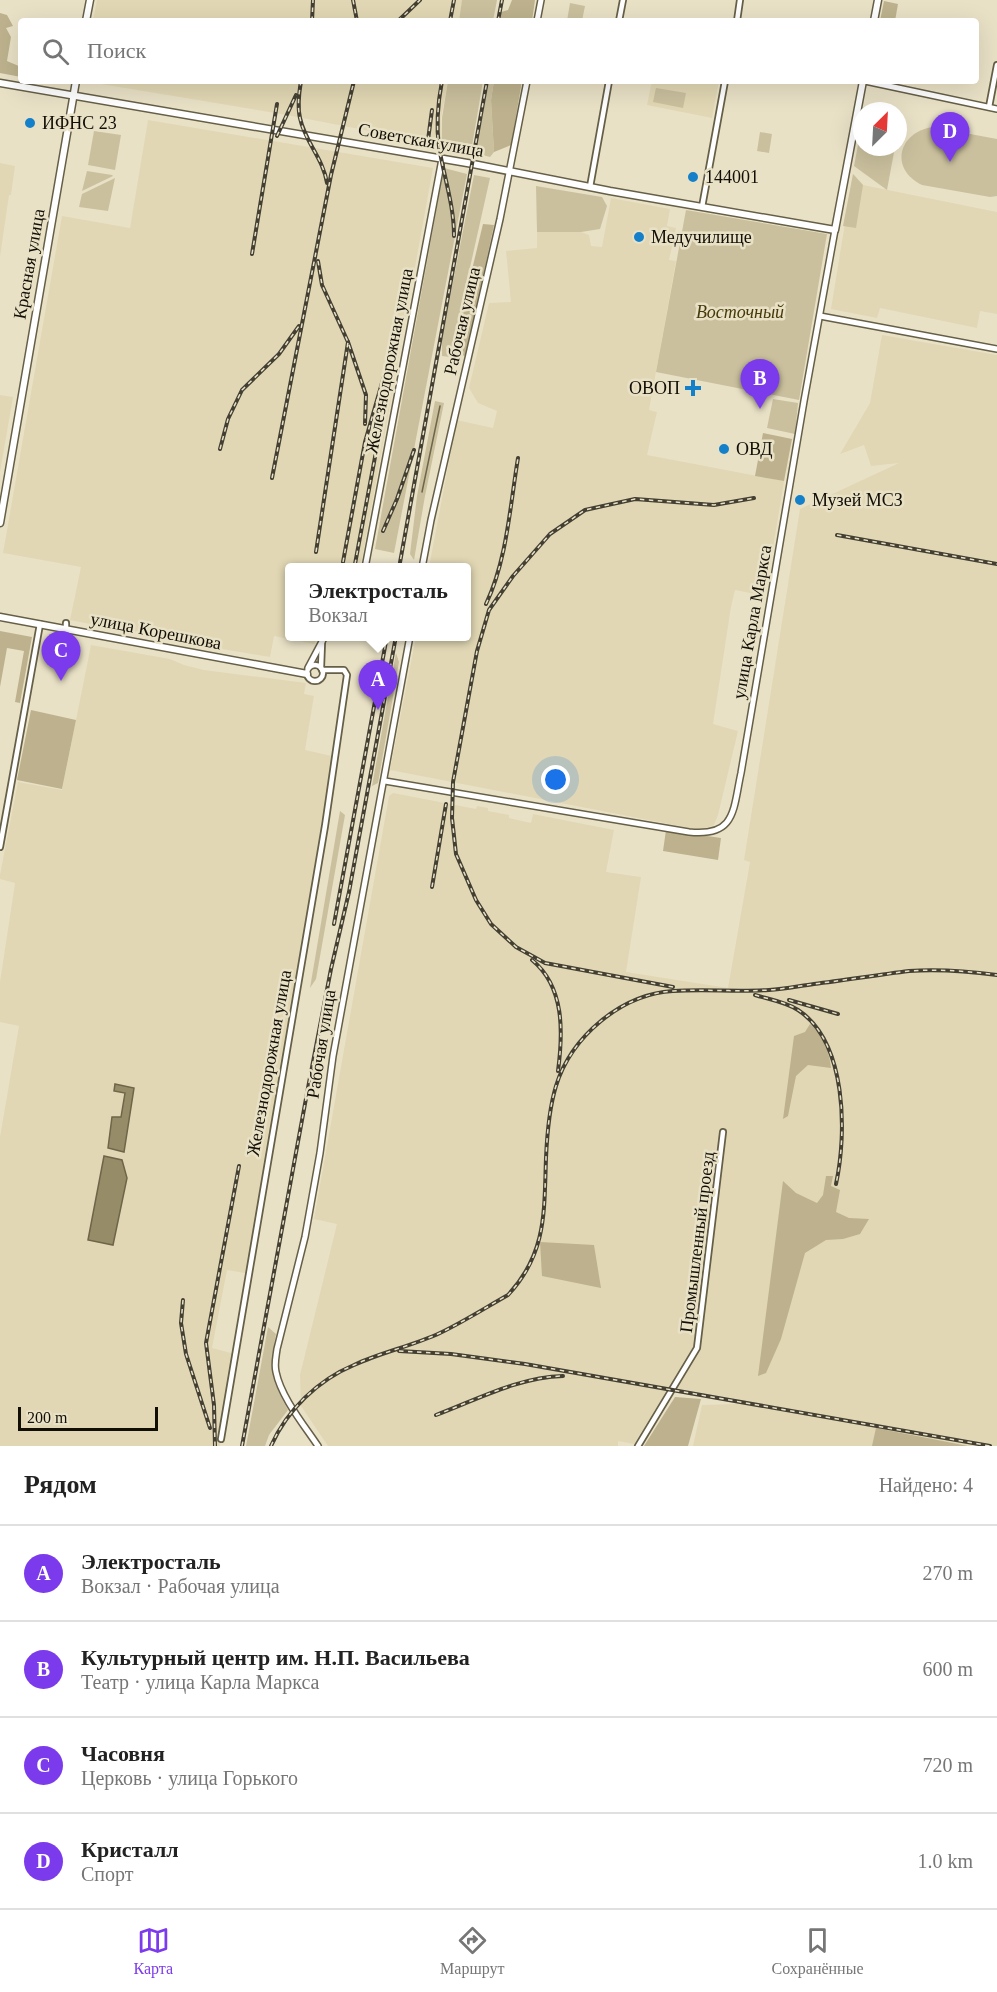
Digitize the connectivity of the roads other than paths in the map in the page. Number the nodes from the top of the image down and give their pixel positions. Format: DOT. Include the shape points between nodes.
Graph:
graph roads {
  1 [pos="90,0"];
  2 [pos="541,0"];
  3 [pos="623,0"];
  4 [pos="740,0"];
  5 [pos="878,0"];
  6 [pos="87,18"];
  7 [pos="538,18"];
  8 [pos="620,18"];
  9 [pos="737,18"];
  10 [pos="875,18"];
  11 [pos="997,65"];
  12 [pos="0,83"];
  13 [pos="76,84"];
  14 [pos="526,84"];
  15 [pos="608,84"];
  16 [pos="724,84"];
  17 [pos="863,84"];
  18 [pos="878,84"];
  19 [pos="74,95"];
  20 [pos="989,107"];
  21 [pos="997,109"];
  22 [pos="442,159"];
  23 [pos="510,171"];
  24 [pos="590,187"];
  25 [pos="702,207"];
  26 [pos="835,230"];
  27 [pos="820,316"];
  28 [pos="997,349"];
  29 [pos="0,523"];
  30 [pos="366,563"];
  31 [pos="423,563"];
  32 [pos="0,616"];
  33 [pos="39,624"];
  34 [pos="323,641"];
  35 [pos="324,641"];
  36 [pos="409,641"];
  37 [pos="322,669"];
  38 [pos="307,671"];
  39 [pos="385,781"];
  40 [pos="1,832"];
  41 [pos="0,847"];
  42 [pos="723,1132"];
  43 [pos="221,1439"];
  44 [pos="318,1446"];
  45 [pos="638,1446"];
  1 -- 6 [label="main road"];
  2 -- 7 [label="street"];
  3 -- 8 [label="street"];
  4 -- 9 [label="street"];
  5 -- 10 [label="main road"];
  11 -- 20 [label="street"];
  12 -- 19 [label="main road, Советская улица"];
  13 -- 19 [label="main road, Красная улица"];
  14 -- 23 [label="street, Рабочая улица"];
  15 -- 24 [label="street"];
  16 -- 25 [label="street"];
  17 -- 26 [label="main road, улица Карла Маркса"];
  18 -- 20 [label="street"];
  19 -- 22 [label="main road, Советская улица"];
  19 -- 29 [label="main road, Красная улица"];
  20 -- 21 [label="street"];
  22 -- 23 [label="main road, Советская улица"];
  22 -- 30 [label="street, Железнодорожная улица"];
  23 -- 24 [label="main road, Советская улица"];
  23 -- 31 [label="street, Рабочая улица"];
  24 -- 25 [label="main road, Советская улица"];
  25 -- 26 [label="main road, Советская улица"];
  26 -- 27 [label="street, улица Карла Маркса"];
  27 -- 28 [label="street"];
  27 -- 39 [label="street, улица Карла Маркса" via="741,773 729,821 715,832 689,832"];
  32 -- 33 [label="main road, улица Корешкова"];
  33 -- 38 [label="main road, улица Корешкова"];
  33 -- 40 [label="street"];
  34 -- 38 [label="street"];
  35 -- 37 [label="street"];
  36 -- 39 [label="street, Рабочая улица"];
  37 -- 38 [label="street" via="316,665"];
  37 -- 38 [label="street" via="322,677 317,681 310,680"];
  37 -- 43 [label="street, Железнодорожная улица" via="346,671 344,692"];
  39 -- 44 [label="street, Рабочая улица" via="333,1056 305,1237 275,1365 278,1381"];
  40 -- 41 [label="street"];
  42 -- 45 [label="street, Промышленный проезд" via="697,1348"];
}
